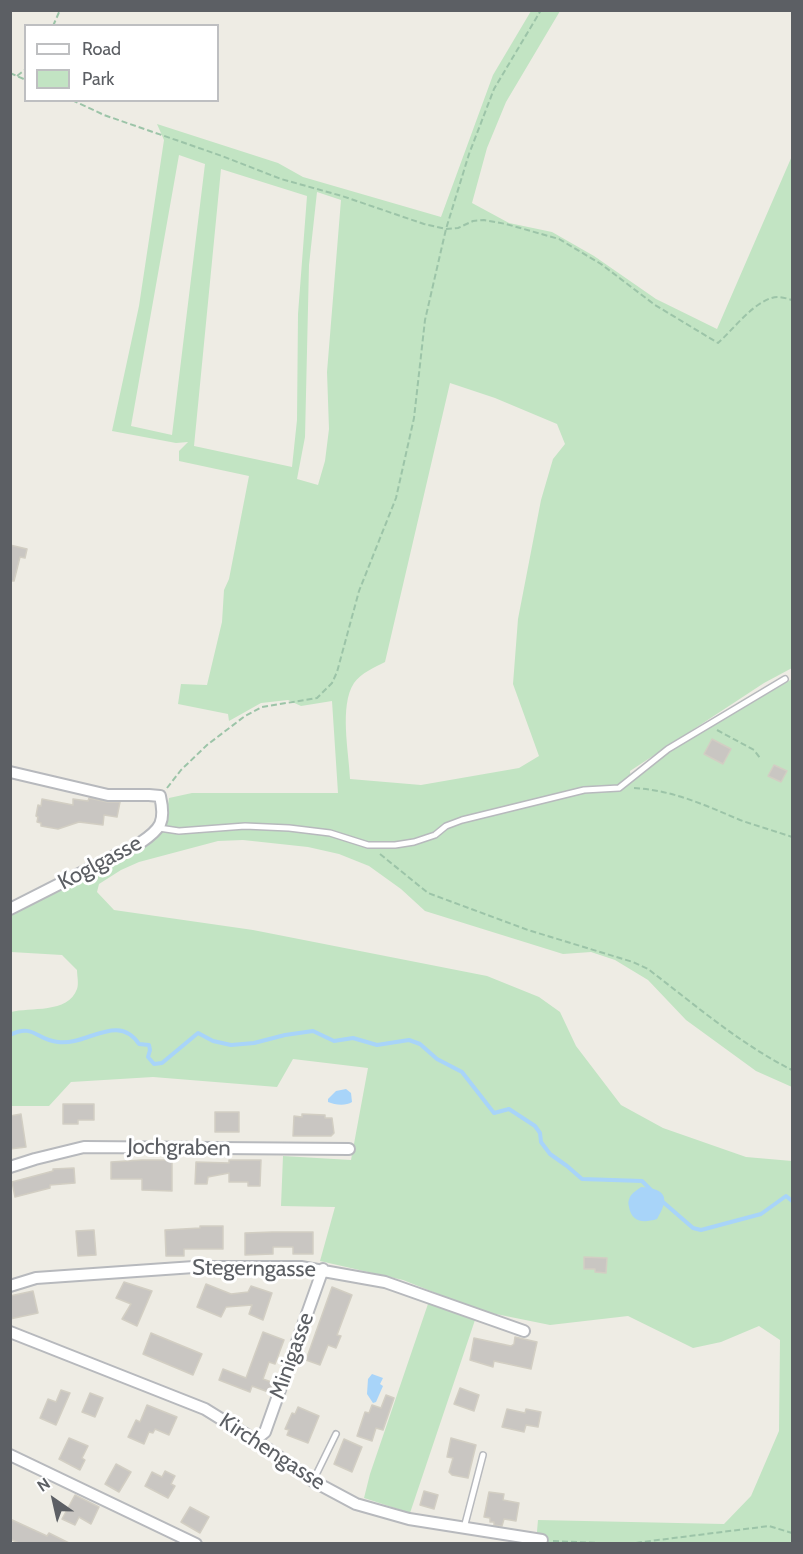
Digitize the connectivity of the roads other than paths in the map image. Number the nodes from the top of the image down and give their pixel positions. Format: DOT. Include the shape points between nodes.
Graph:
graph roads {
  1 [pos="785,679"];
  2 [pos="10,772"];
  3 [pos="159,828"];
  4 [pos="10,909"];
  5 [pos="349,1149"];
  6 [pos="10,1167"];
  7 [pos="323,1269"];
  8 [pos="10,1286"];
  9 [pos="524,1331"];
  10 [pos="10,1332"];
  11 [pos="336,1434"];
  12 [pos="255,1440"];
  13 [pos="10,1455"];
  14 [pos="483,1455"];
  15 [pos="313,1481"];
  16 [pos="464,1528"];
  17 [pos="542,1540"];
  18 [pos="196,1544"];
  1 -- 3 [label="lane" via="668,749 619,788 584,789 462,820 414,842 368,845 330,833 290,828"];
  2 -- 3 [label="street, Koglgasse" via="108,795 160,796"];
  3 -- 4 [label="street, Koglgasse" via="123,852"];
  5 -- 6 [label="street, Jochgraben" via="84,1147"];
  7 -- 8 [label="street, Stegerngasse" via="195,1267 36,1278"];
  7 -- 9 [label="street, Stegerngasse" via="385,1282"];
  7 -- 12 [label="street, Minigasse" via="265,1432"];
  10 -- 12 [label="street, Kirchengasse" via="206,1409"];
  11 -- 15 [label="lane"];
  12 -- 15 [label="street, Kirchengasse"];
  13 -- 18 [label="street"];
  14 -- 16 [label="lane"];
  15 -- 16 [label="street, Kirchengasse" via="356,1504 409,1519"];
  16 -- 17 [label="street, Kirchengasse"];
}
